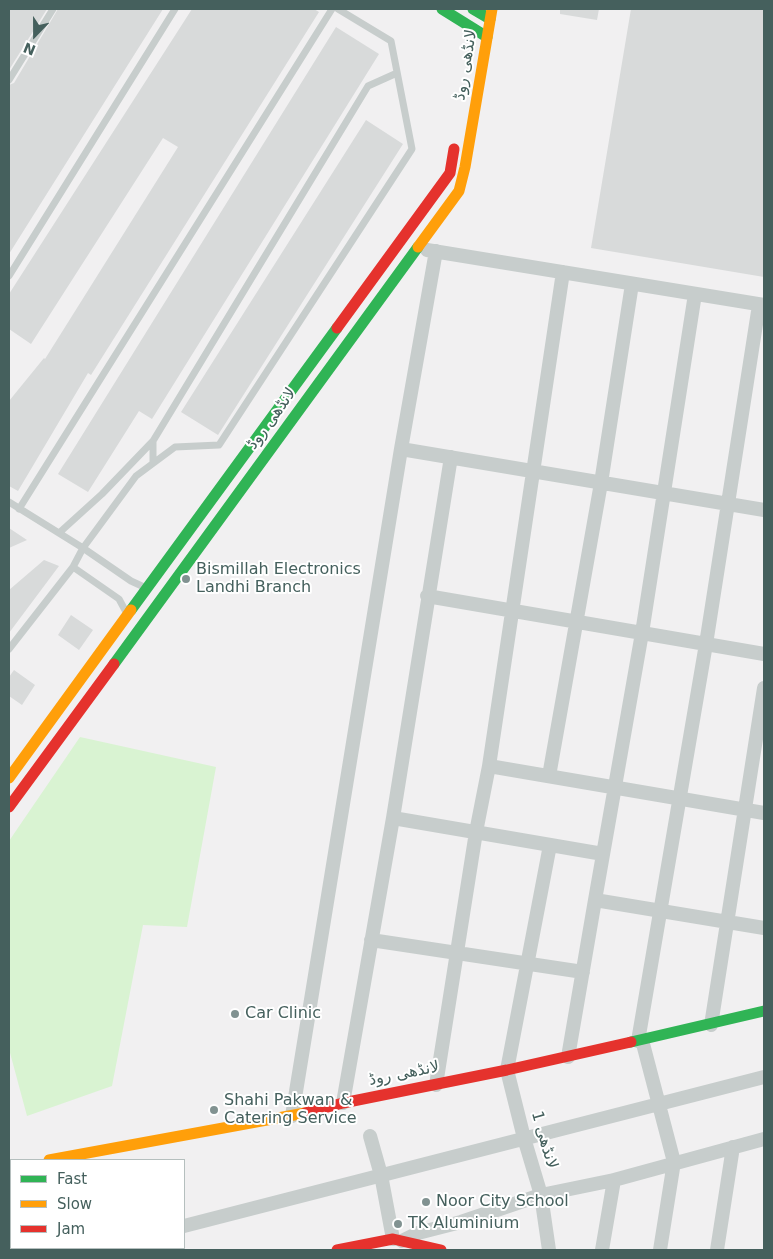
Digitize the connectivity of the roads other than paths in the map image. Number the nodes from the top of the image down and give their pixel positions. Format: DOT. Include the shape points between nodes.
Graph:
graph roads {
  1 [pos="53,9"];
  2 [pos="175,9"];
  3 [pos="332,9"];
  4 [pos="338,9"];
  5 [pos="442,9"];
  6 [pos="476,10"];
  7 [pos="491,14"];
  8 [pos="474,35"];
  9 [pos="487,37"];
  10 [pos="397,73"];
  11 [pos="9,80"];
  12 [pos="457,135"];
  13 [pos="403,238"];
  14 [pos="418,248"];
  15 [pos="436,251"];
  16 [pos="563,272"];
  17 [pos="9,276"];
  18 [pos="632,284"];
  19 [pos="695,294"];
  20 [pos="762,305"];
  21 [pos="277,410"];
  22 [pos="291,421"];
  23 [pos="153,441"];
  24 [pos="401,449"];
  25 [pos="450,457"];
  26 [pos="153,463"];
  27 [pos="533,471"];
  28 [pos="601,483"];
  29 [pos="664,494"];
  30 [pos="9,502"];
  31 [pos="729,504"];
  32 [pos="20,509"];
  33 [pos="764,510"];
  34 [pos="59,533"];
  35 [pos="83,548"];
  36 [pos="73,567"];
  37 [pos="150,585"];
  38 [pos="169,588"];
  39 [pos="427,596"];
  40 [pos="511,610"];
  41 [pos="128,615"];
  42 [pos="577,622"];
  43 [pos="141,627"];
  44 [pos="642,633"];
  45 [pos="706,644"];
  46 [pos="9,649"];
  47 [pos="764,654"];
  48 [pos="764,688"];
  49 [pos="489,766"];
  50 [pos="549,776"];
  51 [pos="9,778"];
  52 [pos="614,787"];
  53 [pos="679,798"];
  54 [pos="9,807"];
  55 [pos="746,809"];
  56 [pos="764,813"];
  57 [pos="393,818"];
  58 [pos="476,832"];
  59 [pos="550,845"];
  60 [pos="603,854"];
  61 [pos="595,900"];
  62 [pos="660,910"];
  63 [pos="727,922"];
  64 [pos="764,928"];
  65 [pos="371,940"];
  66 [pos="457,953"];
  67 [pos="527,963"];
  68 [pos="583,972"];
  69 [pos="764,1011"];
  70 [pos="711,1025"];
  71 [pos="640,1041"];
  72 [pos="568,1057"];
  73 [pos="507,1070"];
  74 [pos="764,1077"];
  75 [pos="436,1084"];
  76 [pos="343,1103"];
  77 [pos="659,1104"];
  78 [pos="292,1116"];
  79 [pos="370,1136"];
  80 [pos="524,1138"];
  81 [pos="764,1139"];
  82 [pos="732,1147"];
  83 [pos="54,1159"];
  84 [pos="674,1162"];
  85 [pos="381,1175"];
  86 [pos="614,1180"];
  87 [pos="541,1195"];
  88 [pos="185,1226"];
  89 [pos="397,1240"];
  90 [pos="337,1250"];
  91 [pos="441,1250"];
  92 [pos="549,1250"];
  93 [pos="602,1250"];
  94 [pos="660,1250"];
  95 [pos="718,1250"];
  1 -- 11 [label="lane"];
  2 -- 17 [label="lane"];
  3 -- 32 [label="lane"];
  4 -- 10 [label="lane" via="391,41"];
  5 -- 8 [label="main road"];
  6 -- 7 [label="main road"];
  6 -- 8 [label="main road, لانڈھی روڈ"];
  7 -- 9 [label="main road, لانڈھی روڈ"];
  8 -- 9 [label="main road"];
  9 -- 14 [label="main road, لانڈھی روڈ" via="459,190"];
  10 -- 23 [label="lane" via="368,86"];
  10 -- 26 [label="lane" via="412,149 219,445 175,447"];
  12 -- 13 [label="main road, لانڈھی روڈ" via="450,173"];
  13 -- 14 [label="street"];
  13 -- 21 [label="main road, لانڈھی روڈ"];
  14 -- 15 [label="street"];
  14 -- 22 [label="main road, لانڈھی روڈ"];
  15 -- 16 [label="street"];
  15 -- 24 [label="street"];
  16 -- 18 [label="street"];
  16 -- 27 [label="street"];
  18 -- 19 [label="street"];
  18 -- 28 [label="street"];
  19 -- 20 [label="street"];
  19 -- 29 [label="street"];
  20 -- 31 [label="street"];
  21 -- 22 [label="main road"];
  21 -- 37 [label="main road, لانڈھی روڈ"];
  22 -- 38 [label="main road, لانڈھی روڈ"];
  23 -- 26 [label="lane"];
  23 -- 34 [label="lane"];
  24 -- 25 [label="street"];
  24 -- 78 [label="street"];
  25 -- 27 [label="street"];
  25 -- 39 [label="street"];
  26 -- 35 [label="lane" via="136,476"];
  27 -- 28 [label="street"];
  27 -- 40 [label="street"];
  28 -- 29 [label="street"];
  28 -- 42 [label="street"];
  29 -- 31 [label="street"];
  29 -- 44 [label="street"];
  30 -- 32 [label="lane"];
  31 -- 33 [label="street"];
  31 -- 45 [label="street"];
  32 -- 34 [label="lane"];
  34 -- 35 [label="lane"];
  35 -- 36 [label="lane"];
  35 -- 37 [label="lane" via="131,581"];
  36 -- 41 [label="lane" via="119,598"];
  36 -- 46 [label="lane"];
  37 -- 38 [label="main road" via="164,592"];
  37 -- 41 [label="main road, لانڈھی روڈ"];
  38 -- 43 [label="main road, لانڈھی روڈ"];
  39 -- 40 [label="street"];
  39 -- 57 [label="street"];
  40 -- 42 [label="street"];
  40 -- 49 [label="street"];
  41 -- 43 [label="main road" via="136,613 140,616"];
  41 -- 51 [label="main road, لانڈھی روڈ"];
  42 -- 44 [label="street"];
  42 -- 50 [label="street"];
  43 -- 54 [label="main road, لانڈھی روڈ"];
  44 -- 45 [label="street"];
  44 -- 52 [label="street"];
  45 -- 47 [label="street"];
  45 -- 53 [label="street"];
  48 -- 55 [label="street"];
  49 -- 50 [label="street"];
  49 -- 58 [label="street"];
  50 -- 52 [label="street"];
  52 -- 53 [label="street"];
  52 -- 60 [label="street"];
  53 -- 55 [label="street"];
  53 -- 62 [label="street"];
  55 -- 56 [label="street"];
  55 -- 63 [label="street"];
  57 -- 58 [label="street"];
  57 -- 65 [label="street"];
  58 -- 59 [label="street"];
  58 -- 66 [label="street"];
  59 -- 60 [label="street"];
  59 -- 67 [label="street"];
  60 -- 61 [label="street"];
  61 -- 62 [label="street"];
  61 -- 68 [label="street"];
  62 -- 63 [label="street"];
  62 -- 71 [label="street"];
  63 -- 64 [label="street"];
  63 -- 70 [label="street"];
  65 -- 66 [label="street"];
  65 -- 76 [label="street"];
  66 -- 67 [label="street"];
  66 -- 75 [label="street"];
  67 -- 68 [label="street"];
  67 -- 73 [label="street"];
  68 -- 72 [label="street"];
  69 -- 70 [label="main road, لانڈھی روڈ"];
  70 -- 71 [label="main road, لانڈھی روڈ"];
  71 -- 72 [label="main road, لانڈھی روڈ"];
  71 -- 77 [label="street"];
  72 -- 73 [label="main road, لانڈھی روڈ"];
  73 -- 75 [label="main road, لانڈھی روڈ"];
  73 -- 80 [label="street, لانڈھی 1"];
  74 -- 77 [label="street"];
  75 -- 76 [label="main road, لانڈھی روڈ"];
  76 -- 78 [label="main road, لانڈھی روڈ"];
  77 -- 80 [label="street"];
  77 -- 84 [label="street"];
  78 -- 83 [label="main road, لانڈھی روڈ"];
  79 -- 85 [label="street"];
  80 -- 85 [label="street"];
  80 -- 87 [label="street, لانڈھی 1"];
  81 -- 82 [label="street"];
  82 -- 84 [label="street"];
  82 -- 95 [label="street"];
  84 -- 86 [label="street"];
  84 -- 94 [label="street"];
  85 -- 88 [label="street"];
  85 -- 89 [label="street"];
  86 -- 87 [label="street"];
  86 -- 93 [label="street"];
  87 -- 89 [label="street"];
  87 -- 92 [label="street, لانڈھی 1"];
  89 -- 90 [label="main road"];
  89 -- 91 [label="main road"];
}
